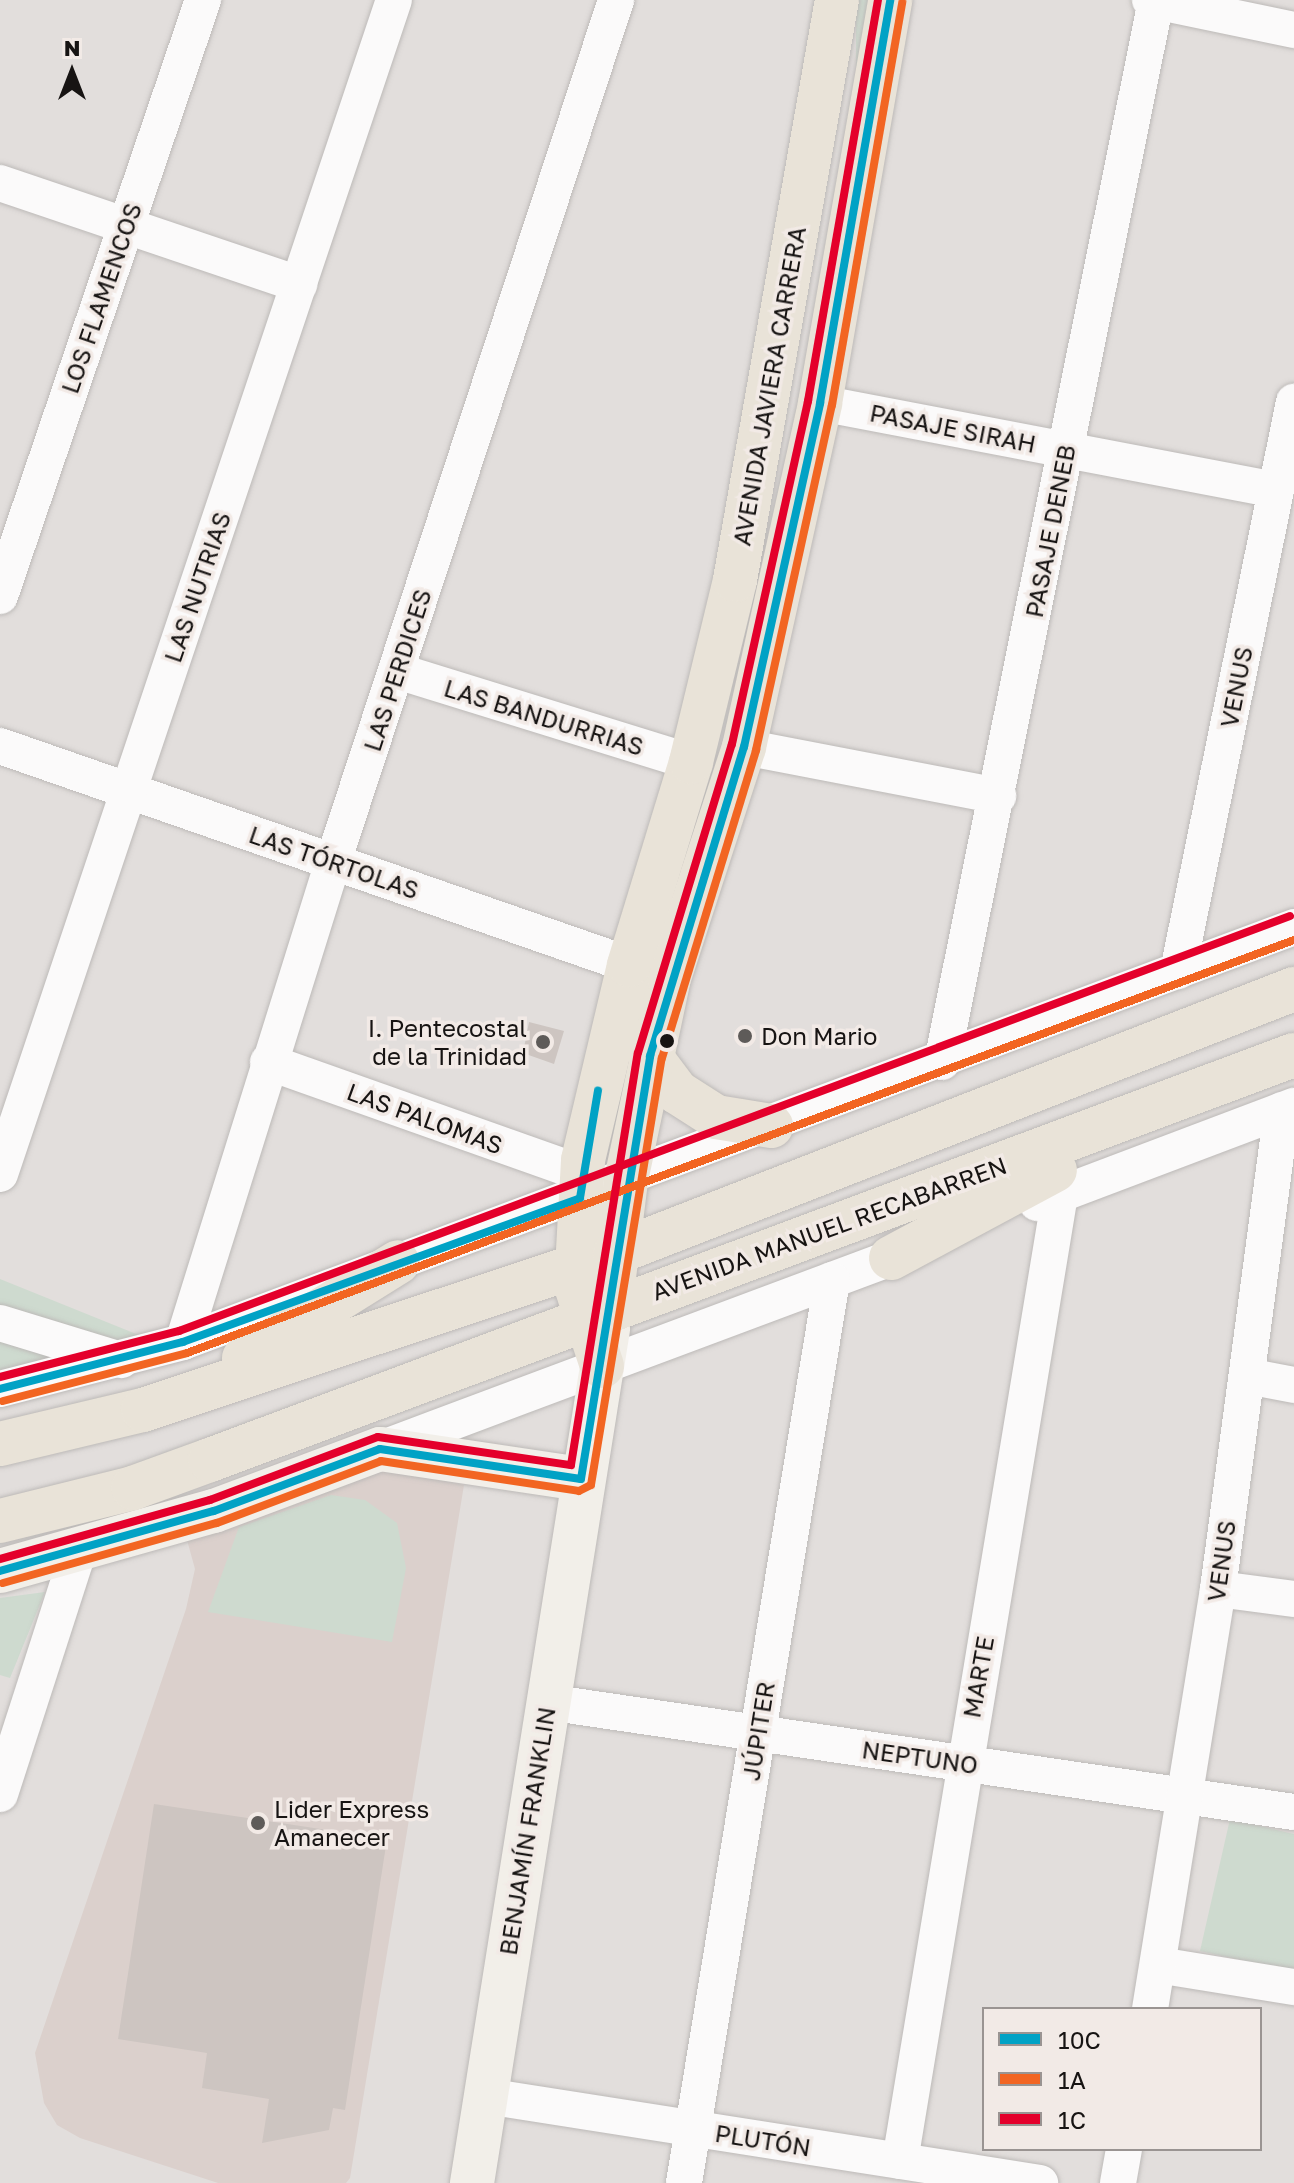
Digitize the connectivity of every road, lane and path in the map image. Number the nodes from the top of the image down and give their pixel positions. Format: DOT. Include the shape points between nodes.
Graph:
graph roads {
  1 [pos="203,0"];
  2 [pos="394,0"];
  3 [pos="616,0"];
  4 [pos="837,0"];
  5 [pos="890,0"];
  6 [pos="1153,1"];
  7 [pos="1294,30"];
  8 [pos="0,183"];
  9 [pos="126,225"];
  10 [pos="299,284"];
  11 [pos="1294,402"];
  12 [pos="820,403"];
  13 [pos="762,429"];
  14 [pos="1065,450"];
  15 [pos="1276,490"];
  16 [pos="0,596"];
  17 [pos="397,671"];
  18 [pos="0,746"];
  19 [pos="744,747"];
  20 [pos="691,762"];
  21 [pos="128,791"];
  22 [pos="998,796"];
  23 [pos="333,862"];
  24 [pos="1294,927"];
  25 [pos="649,971"];
  26 [pos="1178,971"];
  27 [pos="1294,989"];
  28 [pos="1294,1055"];
  29 [pos="650,1056"];
  30 [pos="268,1062"];
  31 [pos="942,1062"];
  32 [pos="1201,1091"];
  33 [pos="1288,1108"];
  34 [pos="771,1126"];
  35 [pos="0,1174"];
  36 [pos="626,1180"];
  37 [pos="581,1185"];
  38 [pos="1060,1194"];
  39 [pos="891,1258"];
  40 [pos="595,1259"];
  41 [pos="398,1262"];
  42 [pos="832,1280"];
  43 [pos="597,1312"];
  44 [pos="0,1323"];
  45 [pos="183,1342"];
  46 [pos="123,1361"];
  47 [pos="602,1366"];
  48 [pos="1247,1376"];
  49 [pos="1294,1385"];
  50 [pos="0,1389"];
  51 [pos="143,1410"];
  52 [pos="0,1444"];
  53 [pos="380,1449"];
  54 [pos="581,1479"];
  55 [pos="0,1521"];
  56 [pos="78,1553"];
  57 [pos="0,1571"];
  58 [pos="1218,1589"];
  59 [pos="1294,1599"];
  60 [pos="547,1702"];
  61 [pos="757,1733"];
  62 [pos="963,1764"];
  63 [pos="0,1794"];
  64 [pos="1184,1797"];
  65 [pos="1294,1812"];
  66 [pos="1158,1965"];
  67 [pos="1294,1987"];
  68 [pos="1150,2007"];
  69 [pos="486,2096"];
  70 [pos="693,2129"];
  71 [pos="1124,2151"];
  72 [pos="900,2161"];
  73 [pos="472,2183"];
  74 [pos="684,2183"];
  75 [pos="1040,2183"];
  76 [pos="1118,2183"];
  1 -- 9 [label="street, LOS FLAMENCOS"];
  2 -- 10 [label="street, LAS NUTRIAS"];
  3 -- 17 [label="street, LAS PERDICES"];
  4 -- 13 [label="main road, AVENIDA JAVIERA CARRERA"];
  5 -- 12 [label="main road, AVENIDA JAVIERA CARRERA"];
  6 -- 7 [label="street"];
  6 -- 14 [label="street, PASAJE DENEB"];
  8 -- 9 [label="street"];
  9 -- 10 [label="street"];
  9 -- 16 [label="street, LOS FLAMENCOS"];
  10 -- 21 [label="street, LAS NUTRIAS"];
  11 -- 15 [label="street, VENUS"];
  12 -- 13 [label="main road" via="793,408"];
  12 -- 14 [label="street, PASAJE SIRAH"];
  12 -- 19 [label="main road, AVENIDA JAVIERA CARRERA"];
  13 -- 20 [label="main road, AVENIDA JAVIERA CARRERA" via="735,580"];
  14 -- 15 [label="street, PASAJE SIRAH"];
  14 -- 22 [label="street, PASAJE DENEB"];
  15 -- 26 [label="street, VENUS"];
  17 -- 20 [label="street, LAS BANDURRIAS"];
  17 -- 23 [label="street, LAS PERDICES"];
  18 -- 21 [label="street, LAS TÓRTOLAS"];
  19 -- 22 [label="street"];
  19 -- 25 [label="main road, AVENIDA JAVIERA CARRERA"];
  20 -- 25 [label="main road, AVENIDA JAVIERA CARRERA"];
  21 -- 23 [label="street, LAS TÓRTOLAS"];
  21 -- 35 [label="street, LAS NUTRIAS"];
  22 -- 31 [label="street, PASAJE DENEB"];
  23 -- 25 [label="street, LAS TÓRTOLAS"];
  23 -- 30 [label="street, LAS PERDICES"];
  24 -- 26 [label="street"];
  25 -- 29 [label="main road, AVENIDA JAVIERA CARRERA"];
  25 -- 37 [label="main road, AVENIDA JAVIERA CARRERA"];
  26 -- 31 [label="street"];
  27 -- 40 [label="main road, AVENIDA MANUEL RECABARREN"];
  28 -- 32 [label="main road, AVENIDA MANUEL RECABARREN"];
  29 -- 34 [label="main road" via="677,1092 716,1117"];
  29 -- 36 [label="main road, AVENIDA JAVIERA CARRERA"];
  30 -- 37 [label="street, LAS PALOMAS"];
  30 -- 45 [label="street, LAS PERDICES"];
  31 -- 34 [label="street"];
  32 -- 39 [label="main road"];
  32 -- 43 [label="main road, AVENIDA MANUEL RECABARREN"];
  33 -- 38 [label="street, AVENIDA MANUEL RECABARREN"];
  33 -- 48 [label="street, VENUS"];
  34 -- 36 [label="street"];
  36 -- 37 [label="street"];
  36 -- 40 [label="main road, AVENIDA JAVIERA CARRERA"];
  37 -- 40 [label="main road, AVENIDA JAVIERA CARRERA"];
  37 -- 41 [label="street"];
  38 -- 39 [label="street, AVENIDA MANUEL RECABARREN"];
  38 -- 62 [label="street, MARTE"];
  39 -- 42 [label="street, AVENIDA MANUEL RECABARREN"];
  40 -- 43 [label="main road, AVENIDA JAVIERA CARRERA"];
  40 -- 51 [label="main road, AVENIDA MANUEL RECABARREN"];
  41 -- 45 [label="street"];
  41 -- 51 [label="main road" via="233,1364"];
  42 -- 47 [label="street, AVENIDA MANUEL RECABARREN"];
  42 -- 61 [label="street, JÚPITER"];
  43 -- 47 [label="street, AVENIDA JAVIERA CARRERA"];
  43 -- 55 [label="main road, AVENIDA MANUEL RECABARREN" via="133,1488"];
  44 -- 46 [label="street"];
  45 -- 46 [label="street"];
  46 -- 50 [label="street"];
  47 -- 53 [label="street, AVENIDA MANUEL RECABARREN"];
  47 -- 54 [label="street, BENJAMÍN FRANKLIN"];
  48 -- 49 [label="street"];
  48 -- 58 [label="street, VENUS"];
  51 -- 52 [label="main road, AVENIDA MANUEL RECABARREN"];
  53 -- 54 [label="street"];
  53 -- 56 [label="street, AVENIDA MANUEL RECABARREN"];
  54 -- 60 [label="street, BENJAMÍN FRANKLIN"];
  56 -- 57 [label="street, AVENIDA MANUEL RECABARREN"];
  56 -- 63 [label="street"];
  58 -- 59 [label="street"];
  58 -- 64 [label="street, VENUS"];
  60 -- 61 [label="street, NEPTUNO"];
  60 -- 69 [label="street, BENJAMÍN FRANKLIN"];
  61 -- 62 [label="street, NEPTUNO"];
  61 -- 70 [label="street, JÚPITER"];
  62 -- 64 [label="street, NEPTUNO"];
  62 -- 72 [label="street, MARTE"];
  64 -- 65 [label="street, NEPTUNO"];
  64 -- 66 [label="street, VENUS"];
  66 -- 67 [label="street"];
  66 -- 68 [label="street, VENUS"];
  69 -- 70 [label="street, PLUTÓN"];
  69 -- 73 [label="street, BENJAMÍN FRANKLIN"];
  70 -- 72 [label="street, PLUTÓN"];
  70 -- 74 [label="street, JÚPITER"];
  71 -- 76 [label="street"];
  72 -- 75 [label="street, PLUTÓN"];
}
